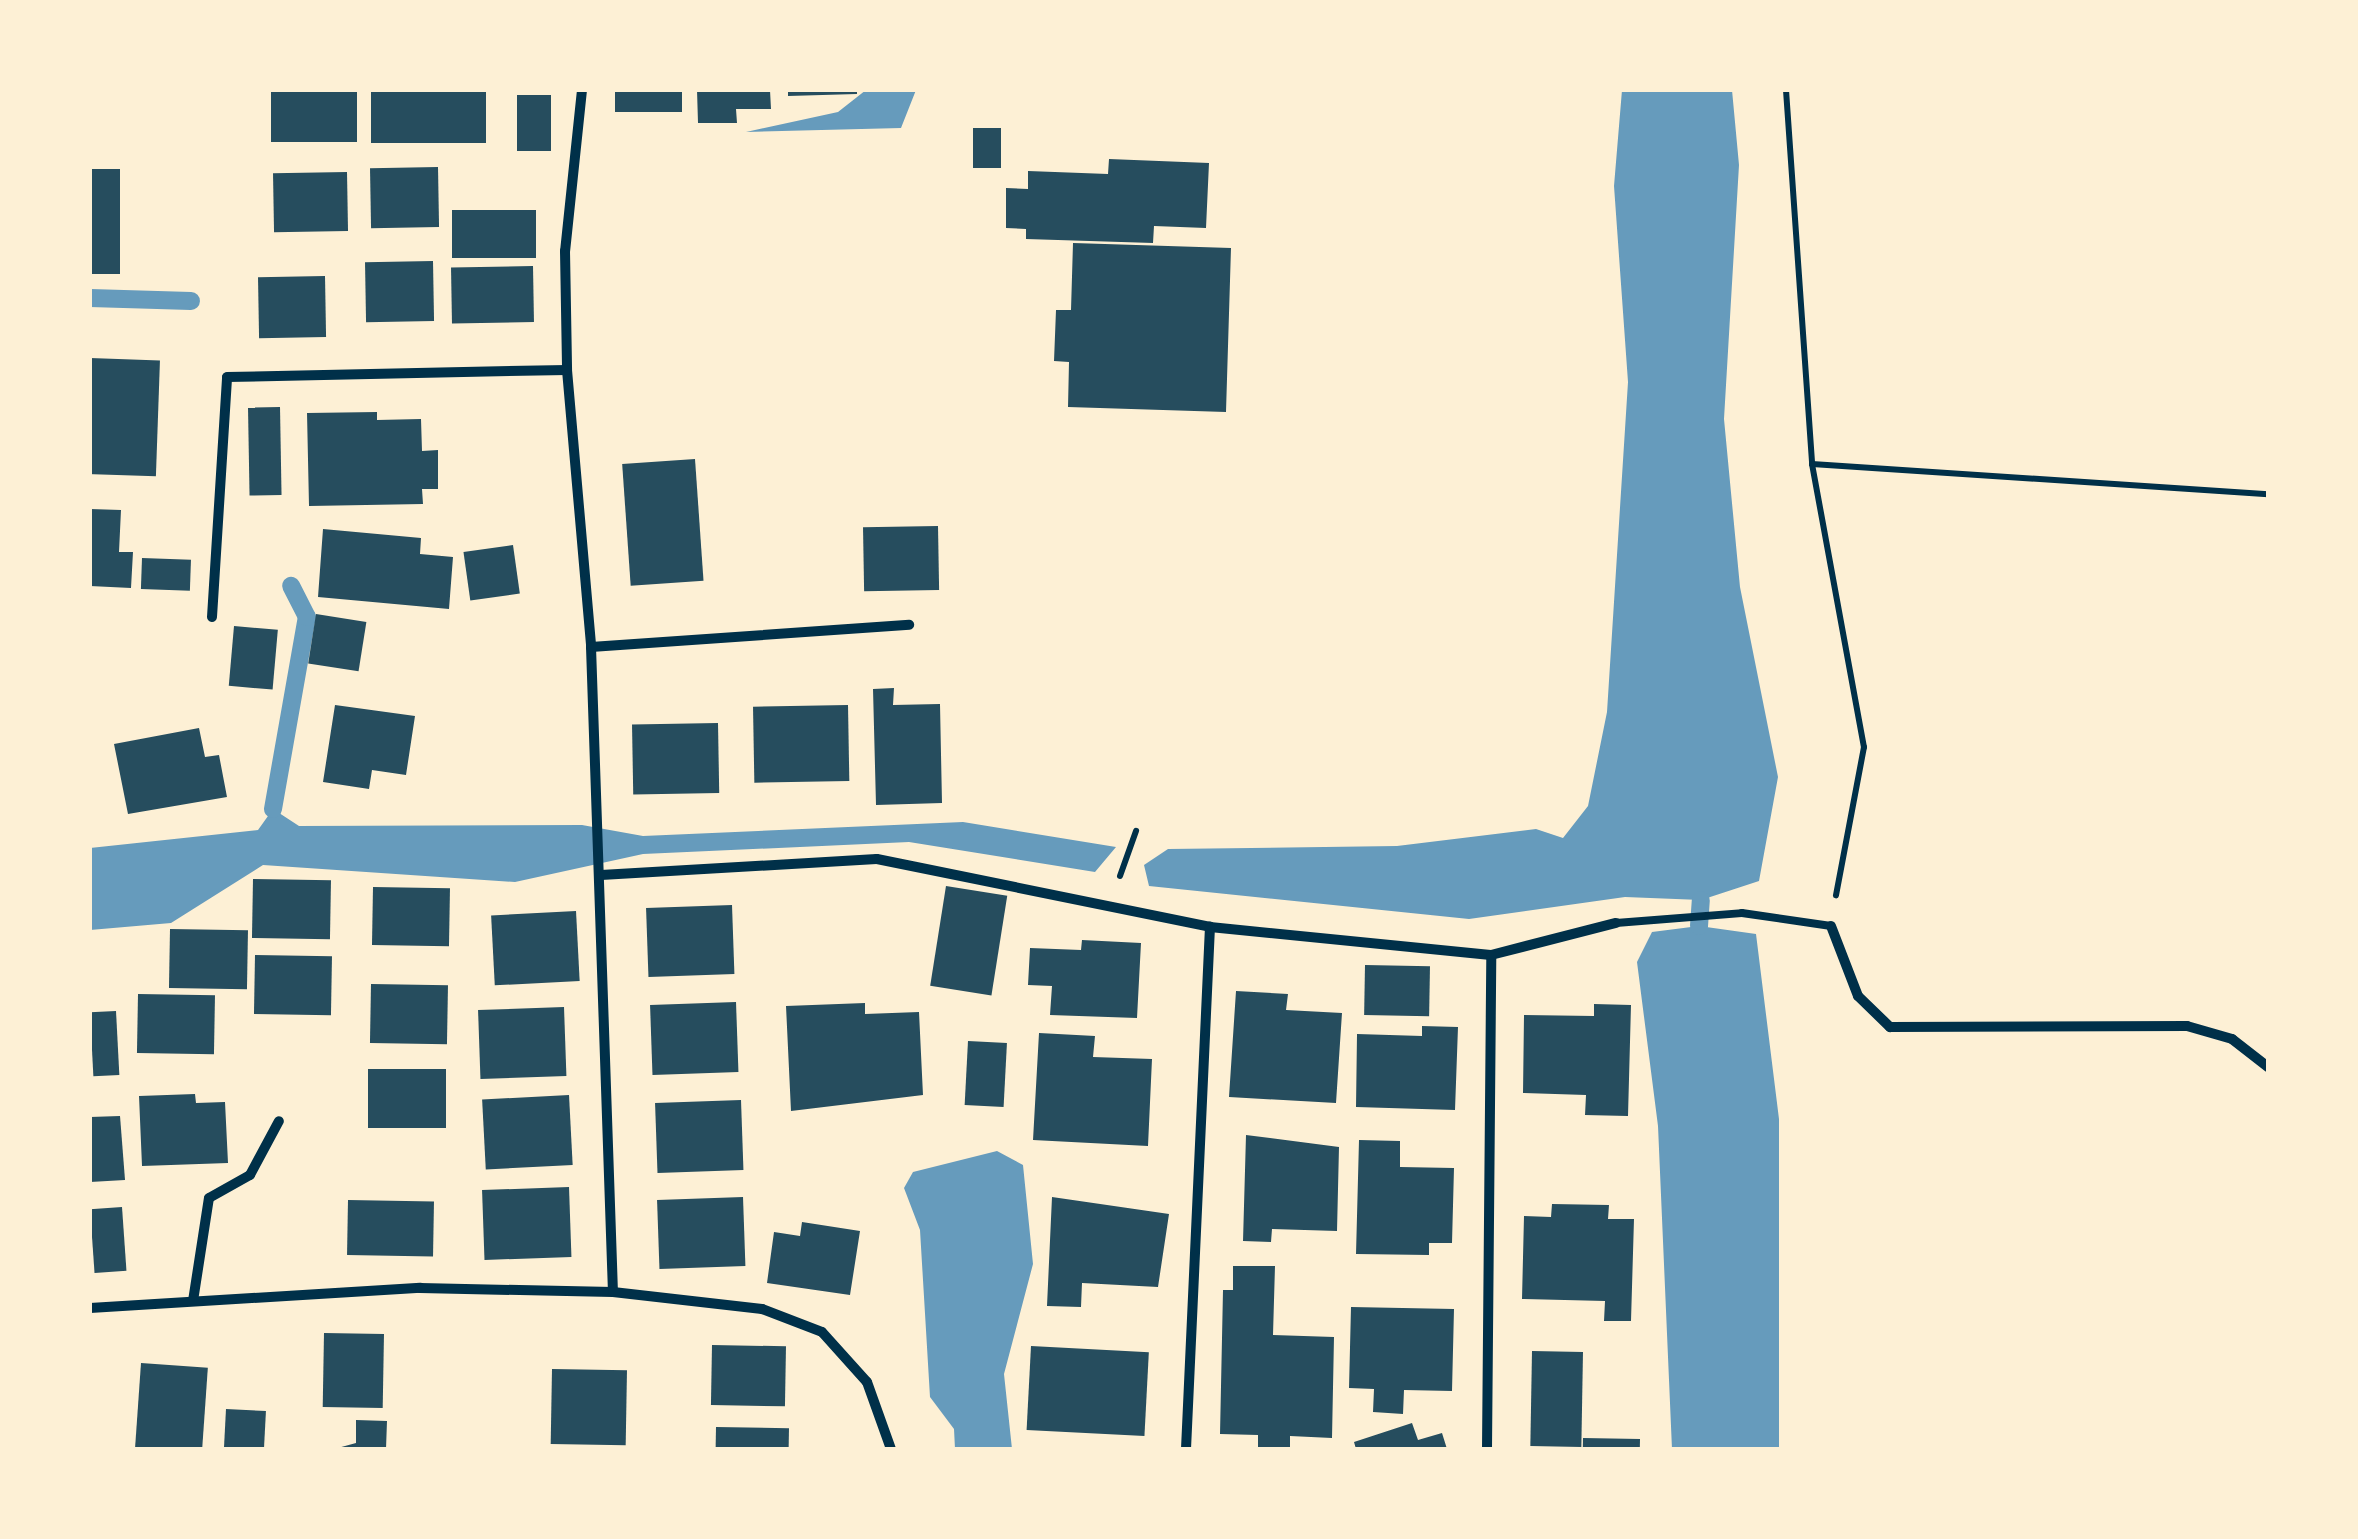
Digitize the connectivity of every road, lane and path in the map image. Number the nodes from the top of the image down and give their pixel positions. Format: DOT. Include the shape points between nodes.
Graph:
graph roads {
  1 [pos="582,90"];
  2 [pos="1786,90"];
  3 [pos="567,370"];
  4 [pos="1812,464"];
  5 [pos="2268,494"];
  6 [pos="212,617"];
  7 [pos="909,625"];
  8 [pos="591,648"];
  9 [pos="1136,831"];
  10 [pos="601,875"];
  11 [pos="1110,905"];
  12 [pos="1616,923"];
  13 [pos="1830,926"];
  14 [pos="1210,928"];
  15 [pos="1491,955"];
  16 [pos="2268,1066"];
  17 [pos="279,1120"];
  18 [pos="613,1292"];
  19 [pos="194,1301"];
  20 [pos="90,1308"];
  21 [pos="891,1449"];
  22 [pos="1186,1449"];
  23 [pos="1487,1449"];
  1 -- 3 [label="street" via="565,251"];
  2 -- 4 [label="path"];
  3 -- 6 [label="street" via="227,377"];
  3 -- 8 [label="street"];
  4 -- 5 [label="path"];
  4 -- 13 [label="path" via="1864,747"];
  7 -- 8 [label="street"];
  8 -- 10 [label="street"];
  9 -- 11 [label="path"];
  10 -- 11 [label="street" via="876,859"];
  10 -- 18 [label="street"];
  11 -- 14 [label="street"];
  12 -- 13 [label="lane" via="1742,913"];
  12 -- 15 [label="street"];
  13 -- 16 [label="street" via="1858,996 1890,1027 2187,1026 2232,1038"];
  14 -- 15 [label="street"];
  14 -- 22 [label="street"];
  15 -- 23 [label="street"];
  17 -- 19 [label="street" via="250,1175 209,1198"];
  18 -- 19 [label="street" via="420,1288"];
  18 -- 21 [label="street" via="762,1309 822,1332 867,1382"];
  19 -- 20 [label="street"];
}
